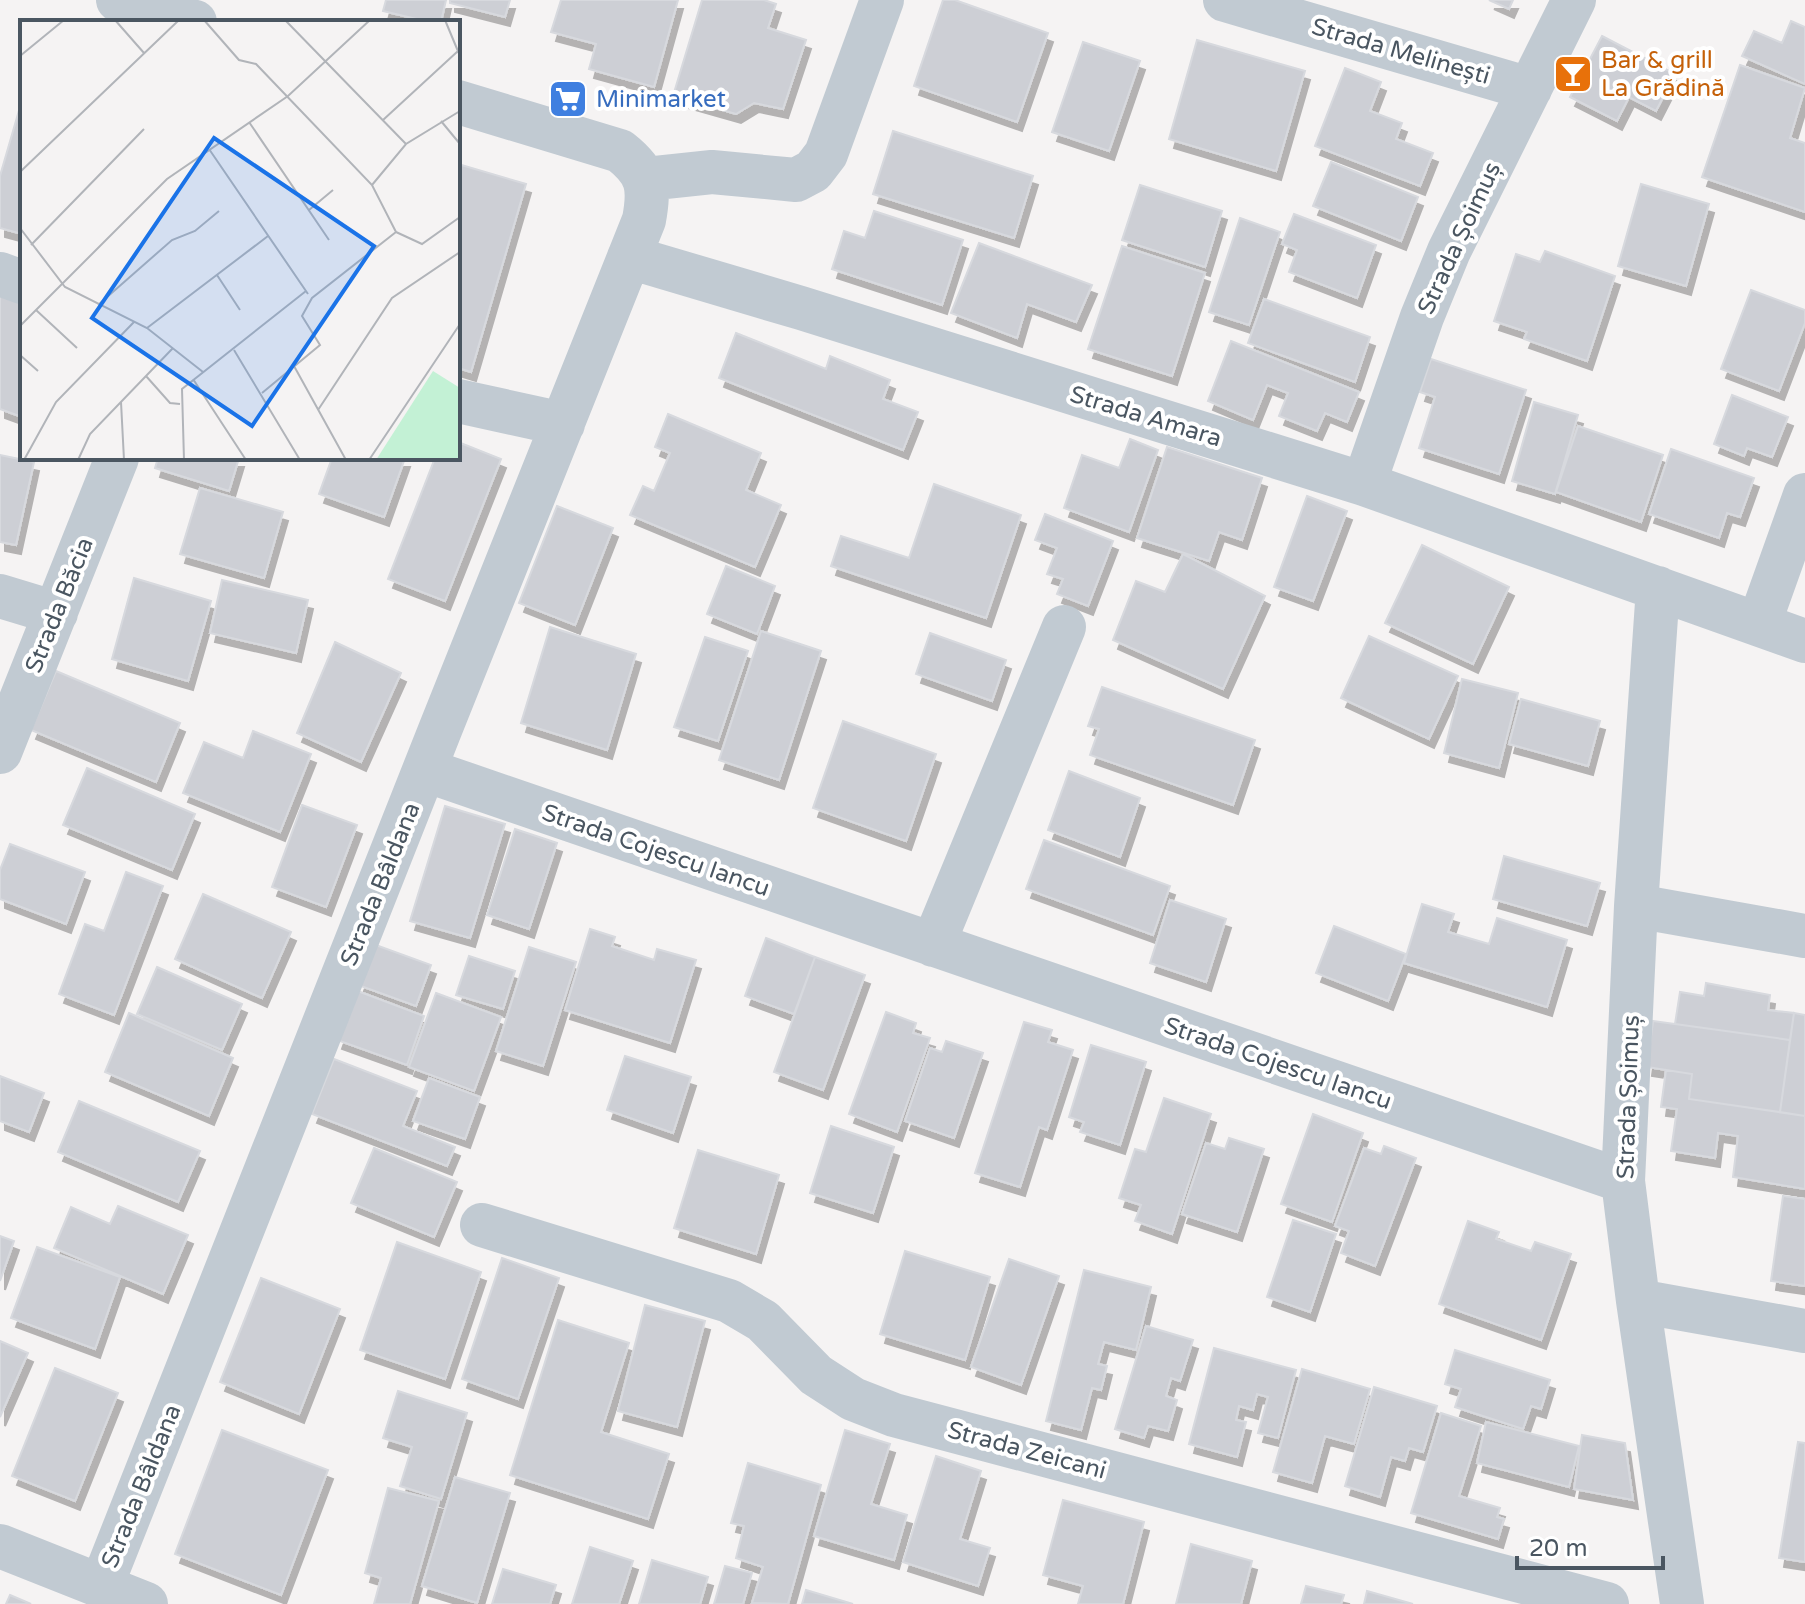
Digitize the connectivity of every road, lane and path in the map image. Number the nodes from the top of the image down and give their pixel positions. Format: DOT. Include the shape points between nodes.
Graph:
graph roads {
  1 [pos="118,0"];
  2 [pos="882,0"];
  3 [pos="1225,0"];
  4 [pos="1574,0"];
  5 [pos="188,20"];
  6 [pos="1530,89"];
  7 [pos="460,103"];
  8 [pos="646,179"];
  9 [pos="629,257"];
  10 [pos="0,274"];
  11 [pos="20,281"];
  12 [pos="460,401"];
  13 [pos="563,424"];
  14 [pos="116,460"];
  15 [pos="1364,484"];
  16 [pos="1805,495"];
  17 [pos="1658,588"];
  18 [pos="0,596"];
  19 [pos="56,613"];
  20 [pos="1759,624"];
  21 [pos="1064,627"];
  22 [pos="1805,641"];
  23 [pos="0,752"];
  24 [pos="425,770"];
  25 [pos="1636,906"];
  26 [pos="1805,936"];
  27 [pos="933,945"];
  28 [pos="1623,1181"];
  29 [pos="482,1225"];
  30 [pos="1638,1301"];
  31 [pos="1805,1331"];
  32 [pos="0,1546"];
  33 [pos="101,1587"];
  34 [pos="146,1604"];
  35 [pos="1607,1604"];
  36 [pos="1682,1604"];
  1 -- 5 [label="street"];
  2 -- 8 [label="street" via="826,154 813,171 796,180 712,172"];
  3 -- 6 [label="street, Strada Melinești"];
  4 -- 6 [label="street, Strada Șoimuș"];
  6 -- 15 [label="street, Strada Șoimuș" via="1438,277"];
  7 -- 8 [label="street" via="620,151"];
  8 -- 9 [label="street, Strada Bâldana" via="644,220"];
  9 -- 13 [label="street, Strada Bâldana"];
  9 -- 15 [label="street, Strada Amara"];
  10 -- 11 [label="street"];
  12 -- 13 [label="street"];
  13 -- 24 [label="street, Strada Bâldana"];
  14 -- 19 [label="street, Strada Băcia"];
  15 -- 17 [label="street, Strada Amara"];
  16 -- 20 [label="street"];
  17 -- 20 [label="street, Strada Amara"];
  17 -- 25 [label="street, Strada Șoimuș"];
  18 -- 19 [label="street"];
  19 -- 23 [label="street, Strada Băcia"];
  20 -- 22 [label="street, Strada Amara"];
  21 -- 27 [label="street"];
  24 -- 27 [label="street, Strada Cojescu Iancu"];
  24 -- 33 [label="street, Strada Bâldana"];
  25 -- 26 [label="street"];
  25 -- 28 [label="street, Strada Șoimuș"];
  27 -- 28 [label="street, Strada Cojescu Iancu"];
  28 -- 30 [label="street, Strada Șoimuș"];
  29 -- 35 [label="street, Strada Zeicani" via="729,1301 763,1321 816,1375 853,1399 894,1415"];
  30 -- 31 [label="street"];
  30 -- 36 [label="street, Strada Șoimuș"];
  32 -- 33 [label="street"];
  33 -- 34 [label="street"];
}
